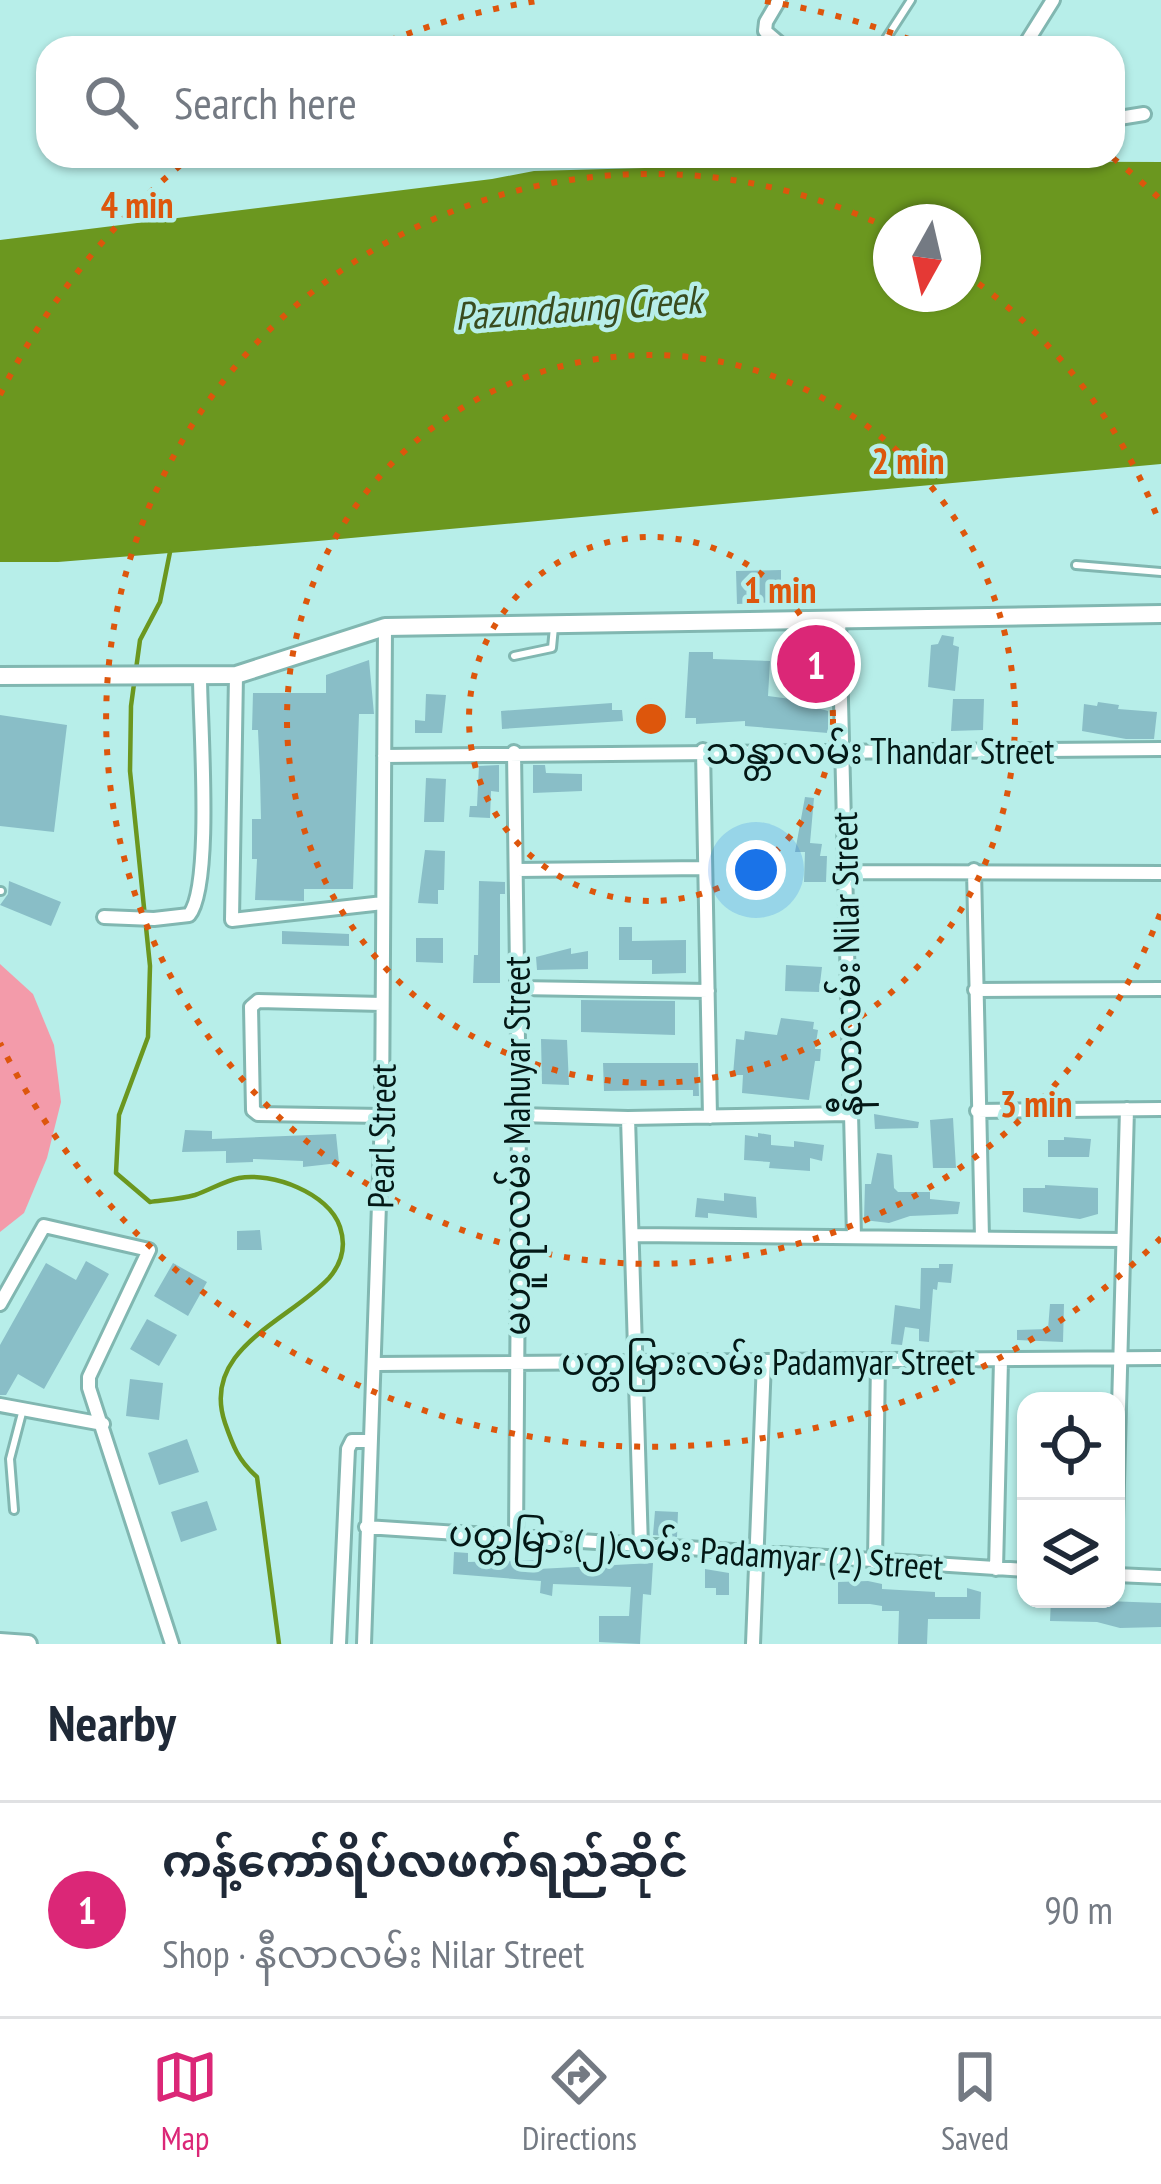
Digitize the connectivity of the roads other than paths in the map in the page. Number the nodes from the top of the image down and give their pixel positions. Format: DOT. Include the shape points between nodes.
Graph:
graph roads {
  1 [pos="778,0"];
  2 [pos="910,0"];
  3 [pos="1053,0"];
  4 [pos="771,36"];
  5 [pos="888,36"];
  6 [pos="1030,36"];
  7 [pos="1144,114"];
  8 [pos="1125,116"];
  9 [pos="1076,565"];
  10 [pos="1161,572"];
  11 [pos="1161,614"];
  12 [pos="839,618"];
  13 [pos="554,624"];
  14 [pos="385,627"];
  15 [pos="514,656"];
  16 [pos="236,675"];
  17 [pos="0,676"];
  18 [pos="200,677"];
  19 [pos="840,749"];
  20 [pos="1161,749"];
  21 [pos="703,750"];
  22 [pos="514,752"];
  23 [pos="384,756"];
  24 [pos="705,868"];
  25 [pos="516,870"];
  26 [pos="974,870"];
  27 [pos="844,872"];
  28 [pos="1161,873"];
  29 [pos="383,903"];
  30 [pos="104,917"];
  31 [pos="517,988"];
  32 [pos="1161,989"];
  33 [pos="975,990"];
  34 [pos="708,991"];
  35 [pos="382,1004"];
  36 [pos="1161,1108"];
  37 [pos="1127,1109"];
  38 [pos="977,1111"];
  39 [pos="850,1114"];
  40 [pos="519,1115"];
  41 [pos="382,1116"];
  42 [pos="710,1117"];
  43 [pos="628,1118"];
  44 [pos="633,1234"];
  45 [pos="854,1237"];
  46 [pos="982,1238"];
  47 [pos="1123,1240"];
  48 [pos="0,1304"];
  49 [pos="1161,1358"];
  50 [pos="1121,1359"];
  51 [pos="878,1360"];
  52 [pos="1001,1360"];
  53 [pos="764,1361"];
  54 [pos="515,1363"];
  55 [pos="633,1363"];
  56 [pos="376,1364"];
  57 [pos="0,1405"];
  58 [pos="22,1409"];
  59 [pos="103,1424"];
  60 [pos="370,1442"];
  61 [pos="1117,1500"];
  62 [pos="14,1510"];
  63 [pos="366,1527"];
  64 [pos="516,1539"];
  65 [pos="640,1547"];
  66 [pos="758,1555"];
  67 [pos="875,1562"];
  68 [pos="996,1569"];
  69 [pos="1017,1570"];
  70 [pos="1125,1576"];
  71 [pos="1161,1577"];
  72 [pos="0,1642"];
  73 [pos="28,1644"];
  74 [pos="172,1644"];
  75 [pos="340,1644"];
  76 [pos="364,1644"];
  77 [pos="753,1644"];
  1 -- 4 [label="street" via="766,22"];
  2 -- 5 [label="lane"];
  3 -- 6 [label="street"];
  7 -- 8 [label="street"];
  9 -- 10 [label="lane"];
  11 -- 12 [label="main road"];
  12 -- 13 [label="main road"];
  12 -- 19 [label="street, နီလာလမ်း Nilar Street"];
  13 -- 14 [label="main road"];
  13 -- 15 [label="lane" via="552,648"];
  14 -- 16 [label="main road"];
  14 -- 23 [label="street, Pearl Street"];
  16 -- 18 [label="main road"];
  16 -- 29 [label="street" via="232,920"];
  17 -- 18 [label="main road"];
  18 -- 30 [label="street" via="196,905 189,915"];
  19 -- 20 [label="street, သန္တာလမ်း Thandar Street"];
  19 -- 21 [label="street, သန္တာလမ်း Thandar Street"];
  19 -- 27 [label="street, နီလာလမ်း Nilar Street"];
  21 -- 22 [label="street, သန္တာလမ်း Thandar Street"];
  21 -- 24 [label="street"];
  22 -- 23 [label="street, သန္တာလမ်း Thandar Street"];
  22 -- 25 [label="street, မဟူရာလမ်း Mahuyar Street"];
  23 -- 29 [label="street, Pearl Street"];
  24 -- 25 [label="street"];
  24 -- 34 [label="street"];
  25 -- 31 [label="street, မဟူရာလမ်း Mahuyar Street"];
  26 -- 27 [label="street"];
  26 -- 28 [label="street"];
  26 -- 33 [label="street"];
  27 -- 39 [label="street, နီလာလမ်း Nilar Street"];
  29 -- 35 [label="street, Pearl Street"];
  31 -- 34 [label="street"];
  31 -- 40 [label="street, မဟူရာလမ်း Mahuyar Street"];
  32 -- 33 [label="street"];
  33 -- 38 [label="street"];
  34 -- 42 [label="street"];
  35 -- 41 [label="street, Pearl Street"];
  35 -- 41 [label="street" via="251,1007 258,1114"];
  36 -- 37 [label="street"];
  37 -- 38 [label="street"];
  37 -- 47 [label="street"];
  38 -- 46 [label="street"];
  39 -- 42 [label="street"];
  39 -- 45 [label="street, နီလာလမ်း Nilar Street"];
  40 -- 43 [label="street"];
  40 -- 54 [label="street, မဟူရာလမ်း Mahuyar Street"];
  41 -- 56 [label="street, Pearl Street"];
  42 -- 43 [label="street"];
  43 -- 44 [label="street"];
  44 -- 45 [label="street"];
  44 -- 55 [label="street"];
  45 -- 46 [label="street"];
  46 -- 47 [label="street"];
  47 -- 50 [label="street"];
  48 -- 59 [label="street" via="44,1226 146,1246 89,1377"];
  49 -- 50 [label="street, ပတ္တမြားလမ်း Padamyar Street"];
  50 -- 52 [label="street, ပတ္တမြားလမ်း Padamyar Street"];
  50 -- 61 [label="street"];
  51 -- 52 [label="street, ပတ္တမြားလမ်း Padamyar Street"];
  51 -- 53 [label="street, ပတ္တမြားလမ်း Padamyar Street"];
  51 -- 67 [label="street"];
  52 -- 68 [label="street"];
  53 -- 55 [label="street, ပတ္တမြားလမ်း Padamyar Street"];
  53 -- 66 [label="street"];
  54 -- 55 [label="street, ပတ္တမြားလမ်း Padamyar Street"];
  54 -- 56 [label="street, ပတ္တမြားလမ်း Padamyar Street"];
  54 -- 64 [label="street, မဟူရာလမ်း Mahuyar Street"];
  55 -- 65 [label="street"];
  56 -- 60 [label="street, Pearl Street"];
  57 -- 58 [label="street"];
  58 -- 59 [label="street"];
  58 -- 62 [label="lane" via="10,1459"];
  59 -- 74 [label="street"];
  60 -- 63 [label="street, Pearl Street"];
  60 -- 75 [label="street" via="352,1441 348,1449"];
  63 -- 64 [label="street, ပတ္တမြား(၂)လမ်း Padamyar (2) Street"];
  63 -- 76 [label="street, Pearl Street"];
  64 -- 65 [label="street, ပတ္တမြား(၂)လမ်း Padamyar (2) Street"];
  65 -- 66 [label="street, ပတ္တမြား(၂)လမ်း Padamyar (2) Street"];
  66 -- 67 [label="street, ပတ္တမြား(၂)လမ်း Padamyar (2) Street"];
  66 -- 77 [label="street"];
  67 -- 68 [label="street, ပတ္တမြား(၂)လမ်း Padamyar (2) Street"];
  68 -- 69 [label="street, ပတ္တမြား(၂)လမ်း Padamyar (2) Street"];
  70 -- 71 [label="street"];
  72 -- 73 [label="main road"];
}
